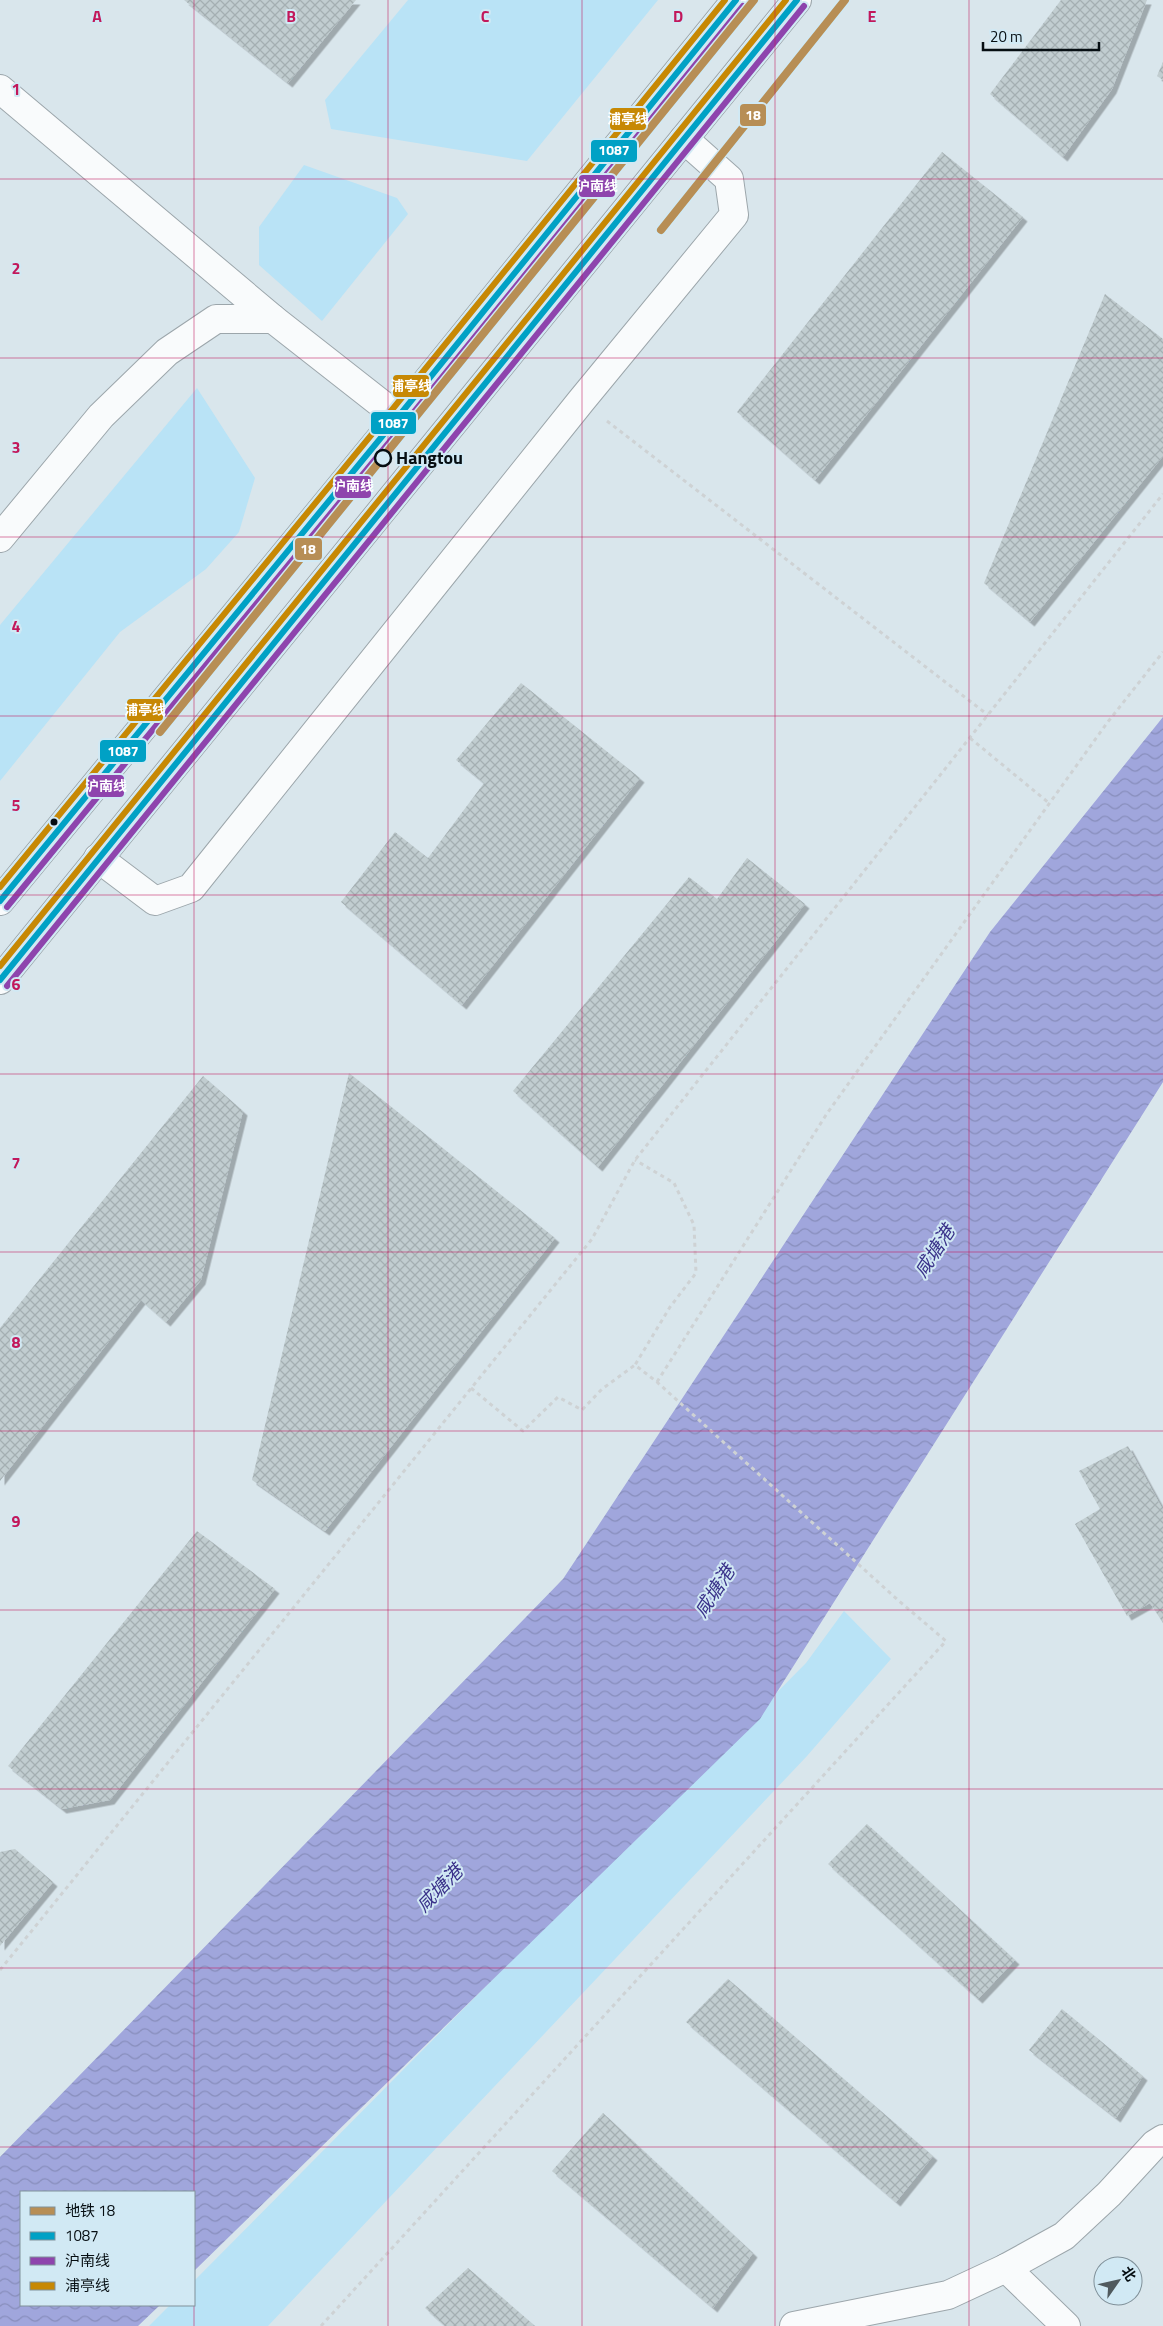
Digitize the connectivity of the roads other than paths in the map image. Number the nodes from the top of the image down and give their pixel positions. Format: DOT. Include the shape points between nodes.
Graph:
graph roads {
  1 [pos="736,0"];
  2 [pos="797,0"];
  3 [pos="0,89"];
  4 [pos="684,139"];
  5 [pos="274,319"];
  6 [pos="398,417"];
  7 [pos="0,538"];
  8 [pos="98,858"];
  9 [pos="0,901"];
  10 [pos="0,980"];
  11 [pos="1163,2139"];
  12 [pos="1006,2268"];
  13 [pos="794,2326"];
  14 [pos="1066,2326"];
  1 -- 6 [label="main road"];
  2 -- 4 [label="main road"];
  3 -- 5 [label="main road"];
  4 -- 8 [label="main road"];
  4 -- 8 [label="main road" via="729,179 734,215 191,888 155,900"];
  5 -- 6 [label="main road"];
  5 -- 7 [label="main road" via="216,319 167,352 102,416"];
  6 -- 9 [label="main road"];
  8 -- 10 [label="main road"];
  11 -- 12 [label="main road" via="1064,2236"];
  12 -- 13 [label="main road" via="948,2295"];
  12 -- 14 [label="main road"];
}
